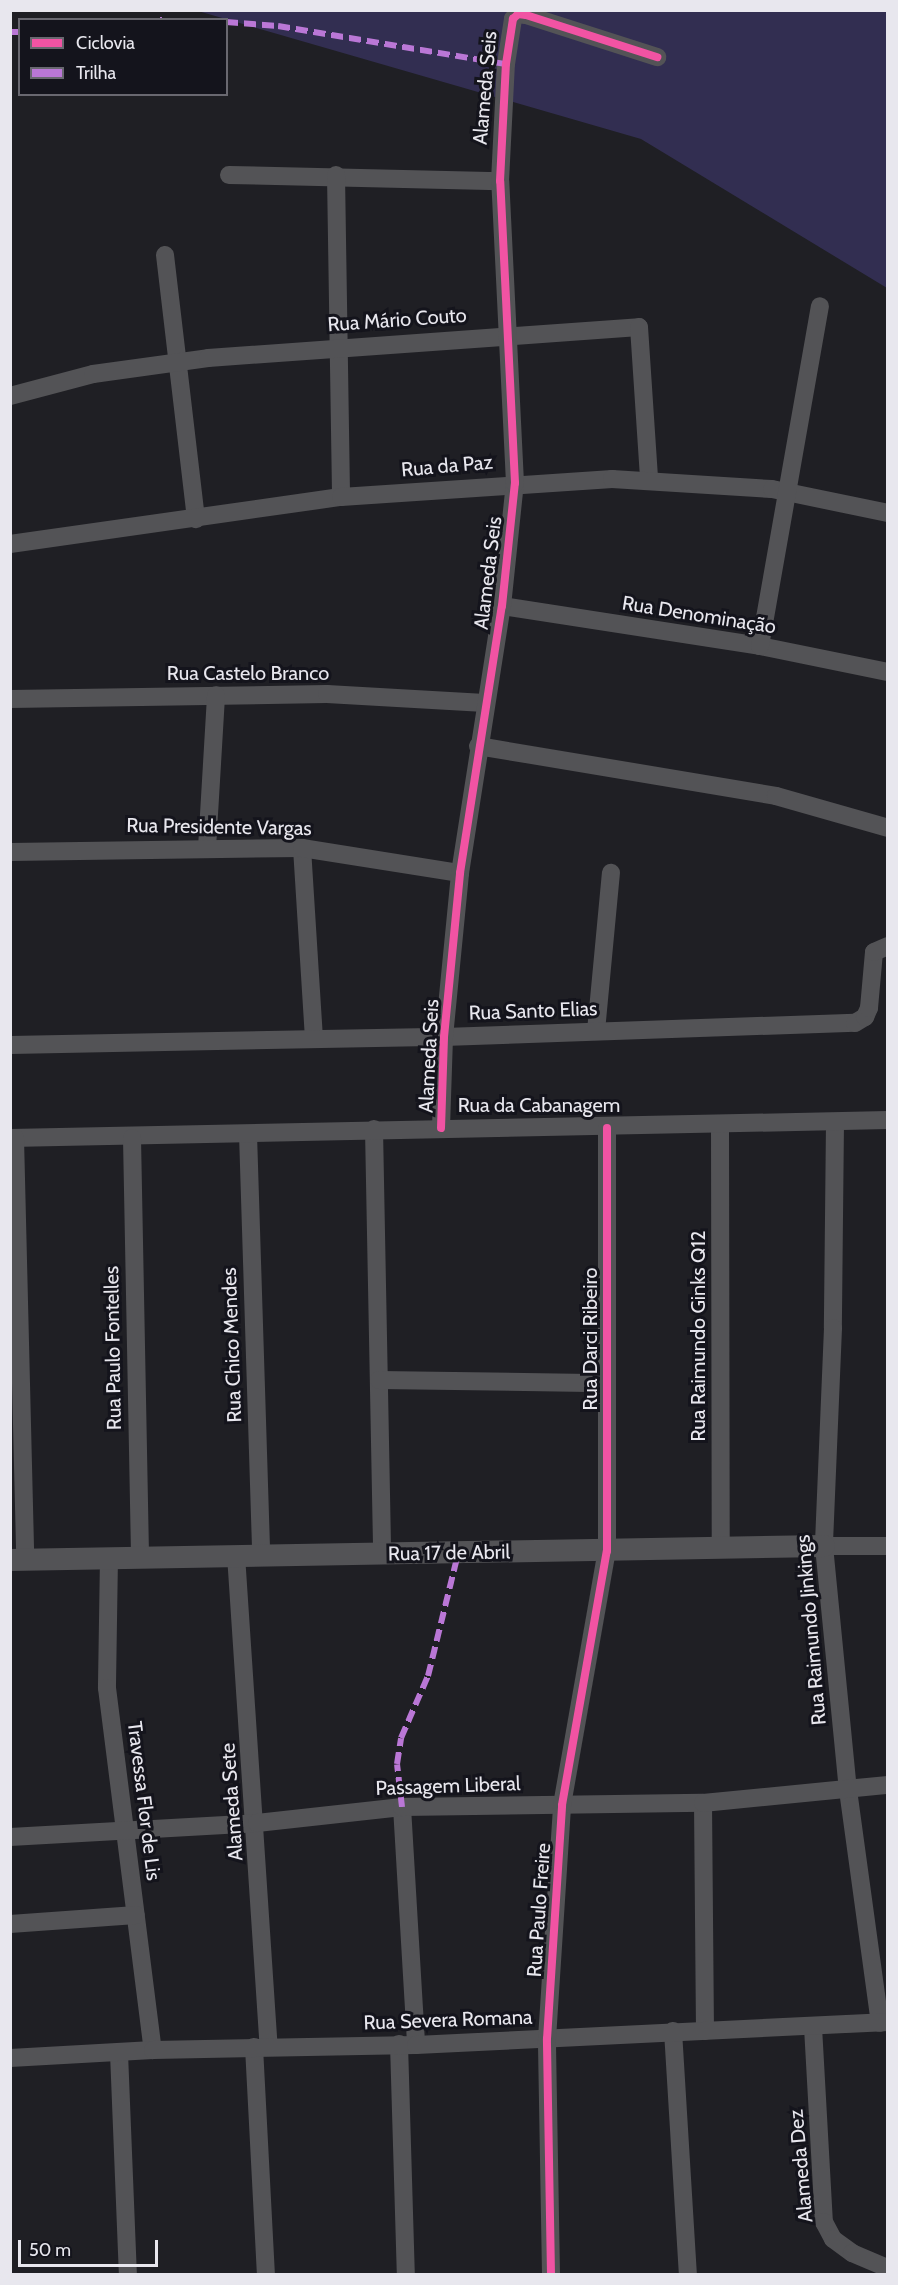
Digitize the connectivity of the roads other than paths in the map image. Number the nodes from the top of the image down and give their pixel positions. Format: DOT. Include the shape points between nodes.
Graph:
graph roads {
  1 [pos="657,57"];
  2 [pos="229,175"];
  3 [pos="336,175"];
  4 [pos="500,181"];
  5 [pos="165,255"];
  6 [pos="820,306"];
  7 [pos="508,335"];
  8 [pos="339,346"];
  9 [pos="180,362"];
  10 [pos="10,396"];
  11 [pos="649,478"];
  12 [pos="515,483"];
  13 [pos="788,493"];
  14 [pos="340,498"];
  15 [pos="888,513"];
  16 [pos="196,519"];
  17 [pos="10,544"];
  18 [pos="502,606"];
  19 [pos="760,646"];
  20 [pos="888,672"];
  21 [pos="216,695"];
  22 [pos="10,699"];
  23 [pos="485,704"];
  24 [pos="478,746"];
  25 [pos="888,828"];
  26 [pos="207,848"];
  27 [pos="302,848"];
  28 [pos="10,852"];
  29 [pos="460,873"];
  30 [pos="611,873"];
  31 [pos="888,946"];
  32 [pos="596,1031"];
  33 [pos="444,1037"];
  34 [pos="314,1039"];
  35 [pos="10,1045"];
  36 [pos="888,1120"];
  37 [pos="835,1122"];
  38 [pos="720,1126"];
  39 [pos="441,1128"];
  40 [pos="607,1128"];
  41 [pos="374,1129"];
  42 [pos="248,1134"];
  43 [pos="13,1138"];
  44 [pos="132,1138"];
  45 [pos="380,1380"];
  46 [pos="607,1383"];
  47 [pos="721,1545"];
  48 [pos="824,1546"];
  49 [pos="888,1546"];
  50 [pos="607,1551"];
  51 [pos="382,1554"];
  52 [pos="236,1555"];
  53 [pos="261,1555"];
  54 [pos="109,1557"];
  55 [pos="140,1557"];
  56 [pos="18,1560"];
  57 [pos="888,1785"];
  58 [pos="848,1790"];
  59 [pos="703,1803"];
  60 [pos="562,1805"];
  61 [pos="402,1807"];
  62 [pos="257,1823"];
  63 [pos="122,1828"];
  64 [pos="10,1837"];
  65 [pos="136,1915"];
  66 [pos="10,1924"];
  67 [pos="884,2023"];
  68 [pos="813,2026"];
  69 [pos="674,2031"];
  70 [pos="705,2031"];
  71 [pos="547,2039"];
  72 [pos="407,2045"];
  73 [pos="261,2046"];
  74 [pos="153,2050"];
  75 [pos="118,2053"];
  76 [pos="10,2058"];
  77 [pos="888,2268"];
  78 [pos="128,2274"];
  79 [pos="266,2274"];
  80 [pos="406,2274"];
  81 [pos="551,2274"];
  82 [pos="688,2274"];
  1 -- 4 [label="street, Alameda Seis" via="526,15 513,19 506,64"];
  2 -- 3 [label="street"];
  3 -- 4 [label="street"];
  3 -- 8 [label="street"];
  4 -- 7 [label="street, Alameda Seis"];
  5 -- 9 [label="street"];
  6 -- 13 [label="street"];
  7 -- 8 [label="street, Rua Mário Couto"];
  7 -- 11 [label="street, Rua Mário Couto" via="639,327"];
  7 -- 12 [label="street, Alameda Seis"];
  8 -- 9 [label="street, Rua Mário Couto"];
  8 -- 14 [label="street"];
  9 -- 10 [label="street, Rua Mário Couto" via="93,374"];
  9 -- 16 [label="street"];
  11 -- 12 [label="street, Rua da Paz"];
  11 -- 13 [label="street, Rua da Paz"];
  12 -- 14 [label="street, Rua da Paz"];
  12 -- 18 [label="street, Alameda Seis"];
  13 -- 15 [label="street, Rua da Paz"];
  13 -- 19 [label="street"];
  14 -- 16 [label="street, Rua da Paz"];
  16 -- 17 [label="street, Rua da Paz"];
  18 -- 19 [label="street, Rua Denominação"];
  18 -- 23 [label="street, Alameda Seis"];
  19 -- 20 [label="street, Rua Denominação"];
  21 -- 22 [label="street, Rua Castelo Branco"];
  21 -- 23 [label="street, Rua Castelo Branco" via="327,694"];
  21 -- 26 [label="street"];
  23 -- 24 [label="street, Alameda Seis"];
  24 -- 25 [label="street" via="776,796"];
  24 -- 29 [label="street, Alameda Seis"];
  26 -- 27 [label="street, Rua Presidente Vargas"];
  26 -- 28 [label="street, Rua Presidente Vargas"];
  27 -- 29 [label="street, Rua Presidente Vargas"];
  27 -- 34 [label="street"];
  29 -- 33 [label="street, Alameda Seis"];
  30 -- 32 [label="street"];
  31 -- 32 [label="street, Rua Santo Elias" via="874,952 869,1008 865,1017 855,1023"];
  32 -- 33 [label="street, Rua Santo Elias"];
  33 -- 34 [label="street, Rua Santo Elias"];
  33 -- 39 [label="street, Alameda Seis"];
  34 -- 35 [label="street, Rua Santo Elias"];
  36 -- 37 [label="street, Rua da Cabanagem"];
  37 -- 38 [label="street, Rua da Cabanagem"];
  37 -- 48 [label="street, Rua Raimundo Jinkings" via="833,1328"];
  38 -- 40 [label="street, Rua da Cabanagem"];
  38 -- 47 [label="street, Rua Raimundo Ginks Q12"];
  39 -- 40 [label="street, Rua da Cabanagem"];
  39 -- 41 [label="street, Rua da Cabanagem"];
  40 -- 46 [label="street, Rua Darci Ribeiro"];
  41 -- 42 [label="street, Rua da Cabanagem"];
  41 -- 45 [label="street"];
  42 -- 44 [label="street, Rua da Cabanagem"];
  42 -- 53 [label="street, Rua Chico Mendes"];
  43 -- 44 [label="street, Rua da Cabanagem"];
  43 -- 56 [label="street"];
  44 -- 55 [label="street, Rua Paulo Fontelles"];
  45 -- 46 [label="street"];
  45 -- 51 [label="street"];
  46 -- 50 [label="street, Rua Darci Ribeiro"];
  47 -- 48 [label="street, Rua 17 de Abril"];
  47 -- 50 [label="street, Rua 17 de Abril"];
  48 -- 49 [label="street, Rua 17 de Abril"];
  48 -- 58 [label="street, Rua Raimundo Jinkings"];
  50 -- 51 [label="street, Rua 17 de Abril"];
  50 -- 60 [label="street, Rua Paulo Freire"];
  51 -- 53 [label="street, Rua 17 de Abril"];
  52 -- 53 [label="street, Rua 17 de Abril"];
  52 -- 55 [label="street, Rua 17 de Abril"];
  52 -- 62 [label="street, Alameda Sete"];
  54 -- 55 [label="street, Rua 17 de Abril"];
  54 -- 56 [label="street, Rua 17 de Abril"];
  54 -- 63 [label="street, Travessa Flor de Lis" via="107,1688"];
  57 -- 58 [label="street, Passagem Liberal"];
  58 -- 59 [label="street, Passagem Liberal"];
  58 -- 67 [label="street, Rua Raimundo Jinkings"];
  59 -- 60 [label="street, Passagem Liberal"];
  59 -- 70 [label="street"];
  60 -- 61 [label="street, Passagem Liberal"];
  60 -- 71 [label="street, Rua Paulo Freire"];
  61 -- 62 [label="street, Passagem Liberal"];
  61 -- 72 [label="street"];
  62 -- 63 [label="street, Passagem Liberal"];
  62 -- 73 [label="street, Alameda Sete"];
  63 -- 64 [label="street, Passagem Liberal"];
  63 -- 65 [label="street, Travessa Flor de Lis"];
  65 -- 66 [label="street"];
  65 -- 74 [label="street, Travessa Flor de Lis"];
  67 -- 68 [label="street, Rua Severa Romana"];
  68 -- 70 [label="street, Rua Severa Romana"];
  68 -- 77 [label="street, Alameda Dez" via="824,2222 833,2239 852,2253"];
  69 -- 70 [label="street, Rua Severa Romana"];
  69 -- 71 [label="street, Rua Severa Romana"];
  69 -- 82 [label="street"];
  71 -- 72 [label="street, Rua Severa Romana"];
  71 -- 81 [label="street, Rua Paulo Freire"];
  72 -- 73 [label="street, Rua Severa Romana"];
  72 -- 80 [label="street"];
  73 -- 74 [label="street, Rua Severa Romana"];
  73 -- 79 [label="street, Alameda Sete"];
  74 -- 75 [label="street, Rua Severa Romana"];
  75 -- 76 [label="street, Rua Severa Romana"];
  75 -- 78 [label="street"];
}
